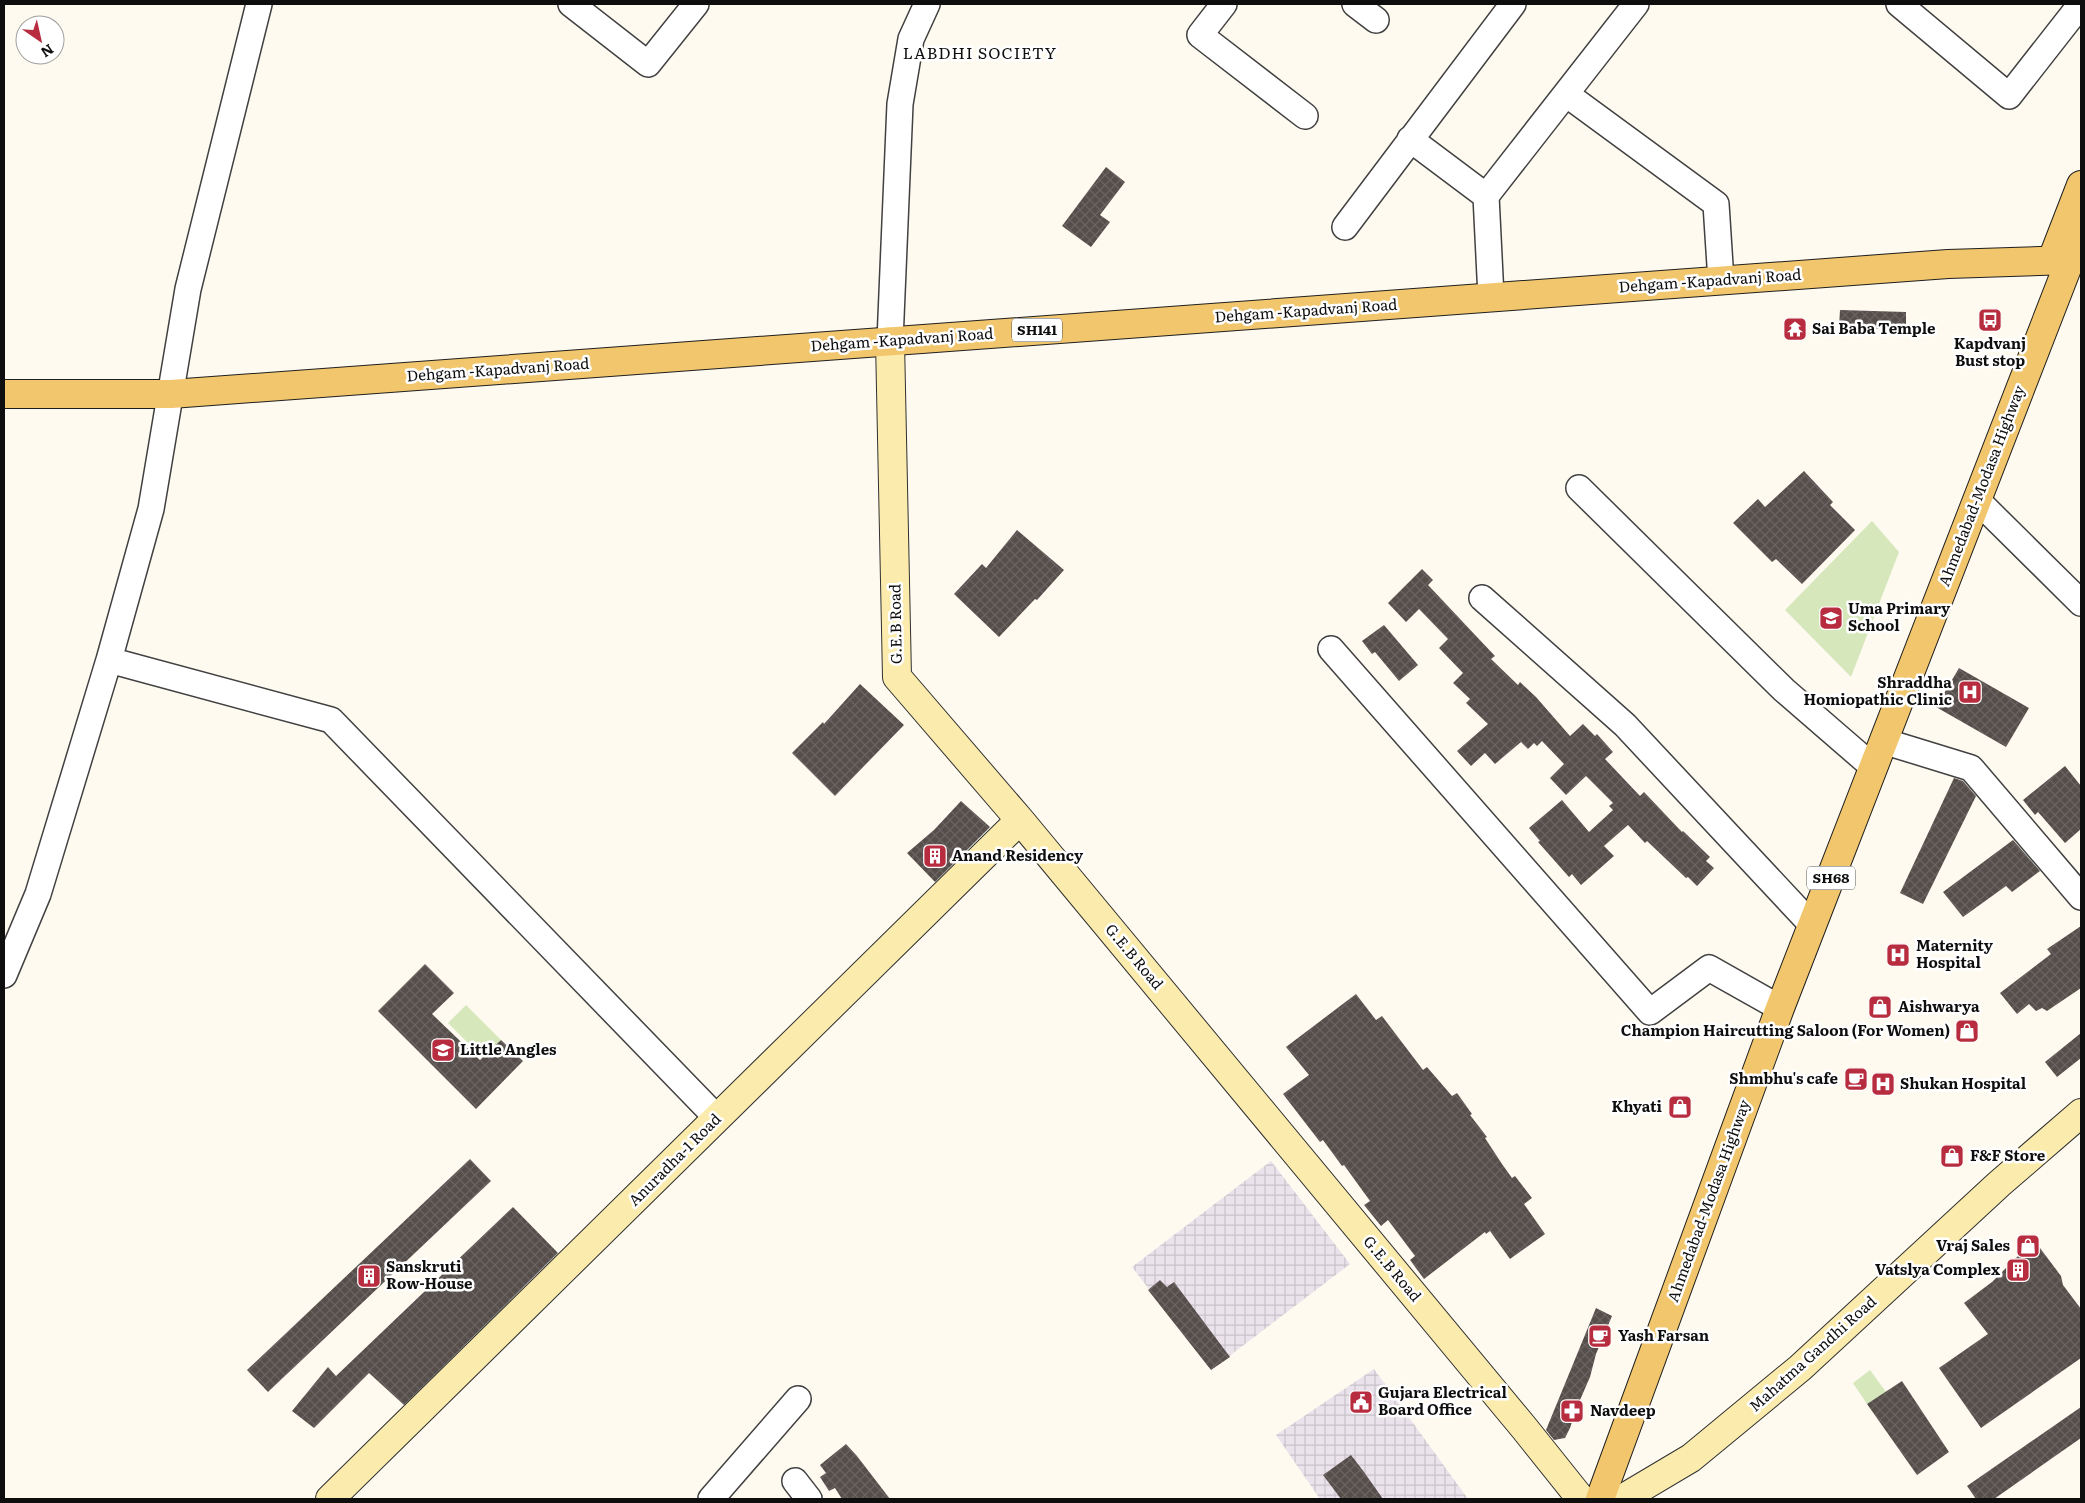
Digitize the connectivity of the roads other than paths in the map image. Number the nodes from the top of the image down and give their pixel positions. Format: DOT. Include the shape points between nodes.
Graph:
graph roads {
  1 [pos="259,4"];
  2 [pos="571,4"];
  3 [pos="696,4"];
  4 [pos="927,4"];
  5 [pos="1224,4"];
  6 [pos="1354,4"];
  7 [pos="1513,4"];
  8 [pos="1636,4"];
  9 [pos="1899,4"];
  10 [pos="2081,4"];
  11 [pos="1376,20"];
  12 [pos="1566,94"];
  13 [pos="1305,116"];
  14 [pos="1410,140"];
  15 [pos="2081,186"];
  16 [pos="1486,196"];
  17 [pos="1345,227"];
  18 [pos="2081,232"];
  19 [pos="2068,262"];
  20 [pos="1721,281"];
  21 [pos="1491,297"];
  22 [pos="890,341"];
  23 [pos="4,394"];
  24 [pos="171,394"];
  25 [pos="1579,488"];
  26 [pos="1977,500"];
  27 [pos="1482,598"];
  28 [pos="2081,603"];
  29 [pos="1332,650"];
  30 [pos="109,660"];
  31 [pos="1883,741"];
  32 [pos="1873,767"];
  33 [pos="1020,820"];
  34 [pos="2081,897"];
  35 [pos="1812,925"];
  36 [pos="4,975"];
  37 [pos="1780,1008"];
  38 [pos="2081,1114"];
  39 [pos="717,1118"];
  40 [pos="798,1399"];
  41 [pos="330,1499"];
  42 [pos="711,1499"];
  43 [pos="1581,1499"];
  44 [pos="1600,1499"];
  45 [pos="1622,1499"];
  1 -- 24 [label="street" via="188,289"];
  2 -- 3 [label="street" via="648,64"];
  4 -- 22 [label="street" via="911,39 900,104"];
  5 -- 13 [label="street" via="1200,35"];
  6 -- 11 [label="street"];
  7 -- 14 [label="street"];
  8 -- 12 [label="street"];
  9 -- 10 [label="street" via="2009,96"];
  12 -- 16 [label="street"];
  12 -- 20 [label="street" via="1716,204"];
  14 -- 16 [label="street"];
  14 -- 17 [label="street"];
  15 -- 19 [label="main road, SH68"];
  16 -- 21 [label="street"];
  18 -- 19 [label="main road, SH68"];
  19 -- 20 [label="main road, Dehgam -Kapadvanj Road / SH141" via="1948,264"];
  19 -- 26 [label="main road, Ahmedabad-Modasa Highway / SH68"];
  20 -- 21 [label="main road, Dehgam -Kapadvanj Road / SH141"];
  21 -- 22 [label="main road, Dehgam -Kapadvanj Road / SH141"];
  22 -- 24 [label="main road, Dehgam -Kapadvanj Road / SH141"];
  22 -- 33 [label="street, G.E.B Road" via="897,677"];
  23 -- 24 [label="main road, Dehgam -Kapadvanj Road / SH141"];
  24 -- 30 [label="street" via="152,509"];
  25 -- 32 [label="street" via="1784,690"];
  26 -- 28 [label="street"];
  26 -- 31 [label="main road, Ahmedabad-Modasa Highway / SH68"];
  27 -- 35 [label="street" via="1625,725"];
  29 -- 37 [label="street" via="1650,1012 1709,968"];
  30 -- 36 [label="street" via="38,894"];
  30 -- 39 [label="street" via="331,720"];
  31 -- 32 [label="main road, Ahmedabad-Modasa Highway / SH68"];
  31 -- 34 [label="street" via="1971,768"];
  32 -- 35 [label="main road, Ahmedabad-Modasa Highway / SH68"];
  33 -- 39 [label="street, Anuradha-1 Road"];
  33 -- 43 [label="street, G.E.B Road"];
  35 -- 37 [label="main road, Ahmedabad-Modasa Highway / SH68"];
  37 -- 44 [label="main road, Ahmedabad-Modasa Highway / SH68"];
  38 -- 45 [label="street, Mahatma Gandhi Road" via="1999,1184 1793,1374 1691,1458"];
  39 -- 41 [label="street, Anuradha-1 Road"];
  40 -- 42 [label="street"];
}
